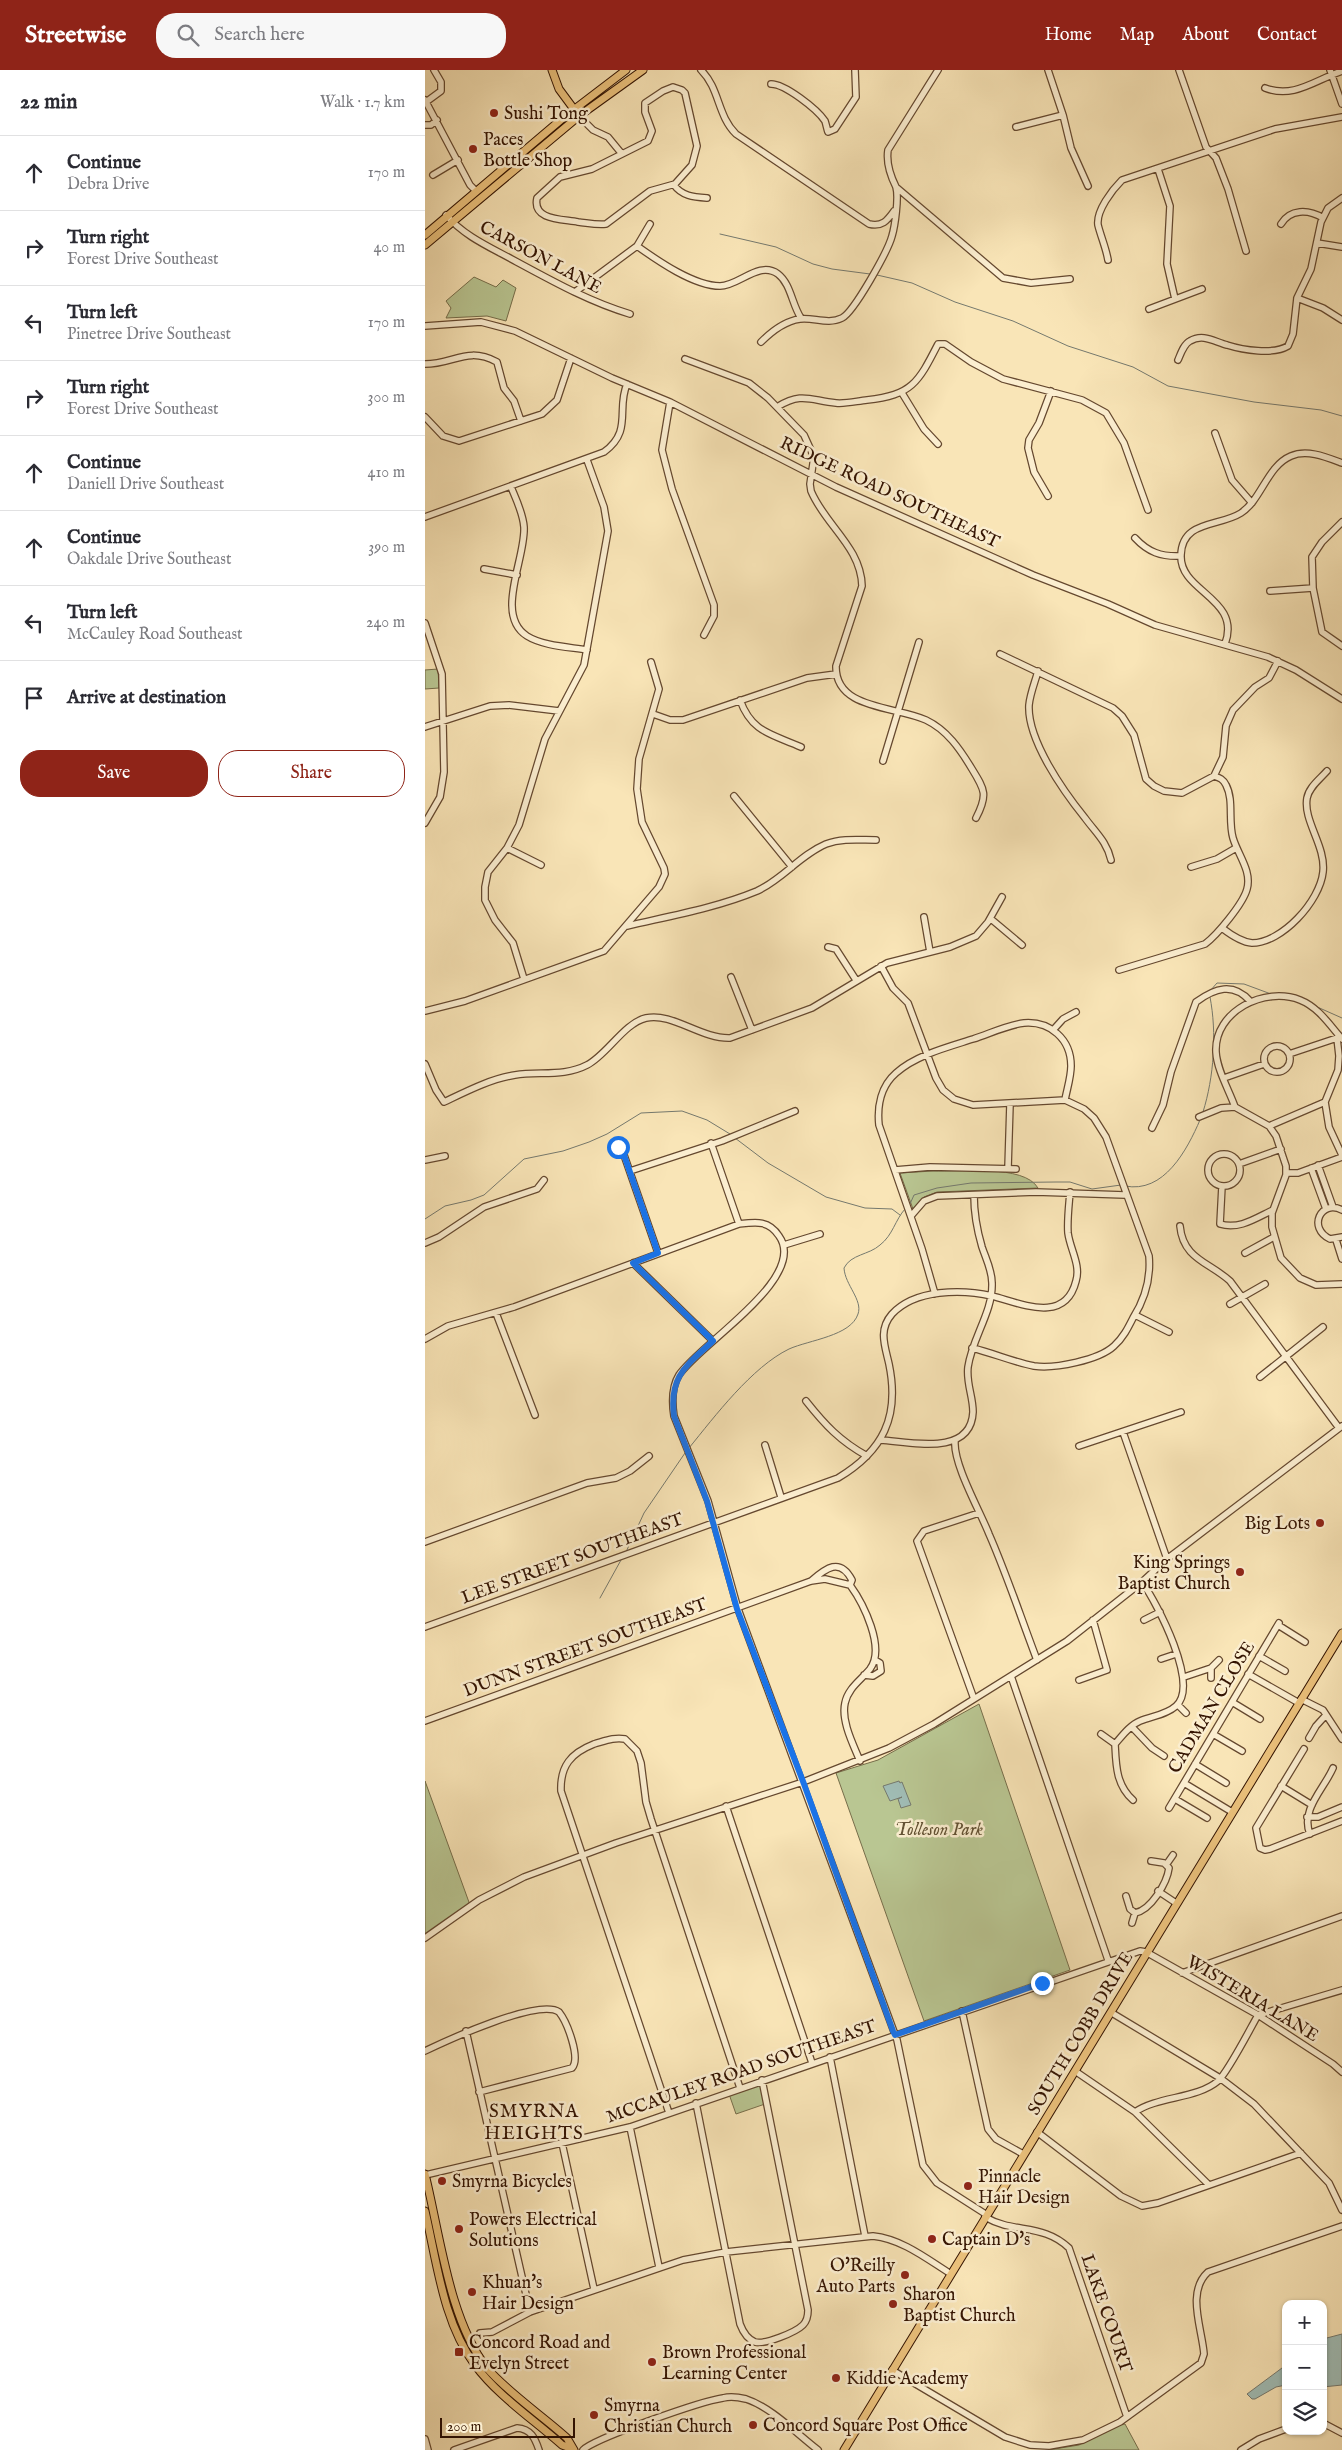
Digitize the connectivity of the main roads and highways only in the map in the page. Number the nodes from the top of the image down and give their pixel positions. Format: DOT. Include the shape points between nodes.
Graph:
graph roads {
  1 [pos="552,70"];
  2 [pos="626,70"];
  3 [pos="643,70"];
  4 [pos="574,109"];
  5 [pos="579,116"];
  6 [pos="425,235"];
  7 [pos="425,245"];
  8 [pos="1342,1633"];
  9 [pos="425,2175"];
  10 [pos="425,2211"];
  11 [pos="573,2450"];
  12 [pos="844,2450"];
  1 -- 4 [label="main road" via="559,89"];
  2 -- 4 [label="main road"];
  3 -- 5 [label="main road"];
  4 -- 5 [label="main road"];
  4 -- 6 [label="main road"];
  5 -- 7 [label="main road"];
  8 -- 12 [label="main road, SOUTH COBB DRIVE"];
  9 -- 11 [label="main road" via="456,2306 471,2344 491,2372 567,2438"];
  10 -- 11 [label="main road" via="448,2307 466,2352 494,2387 562,2445"];
}
